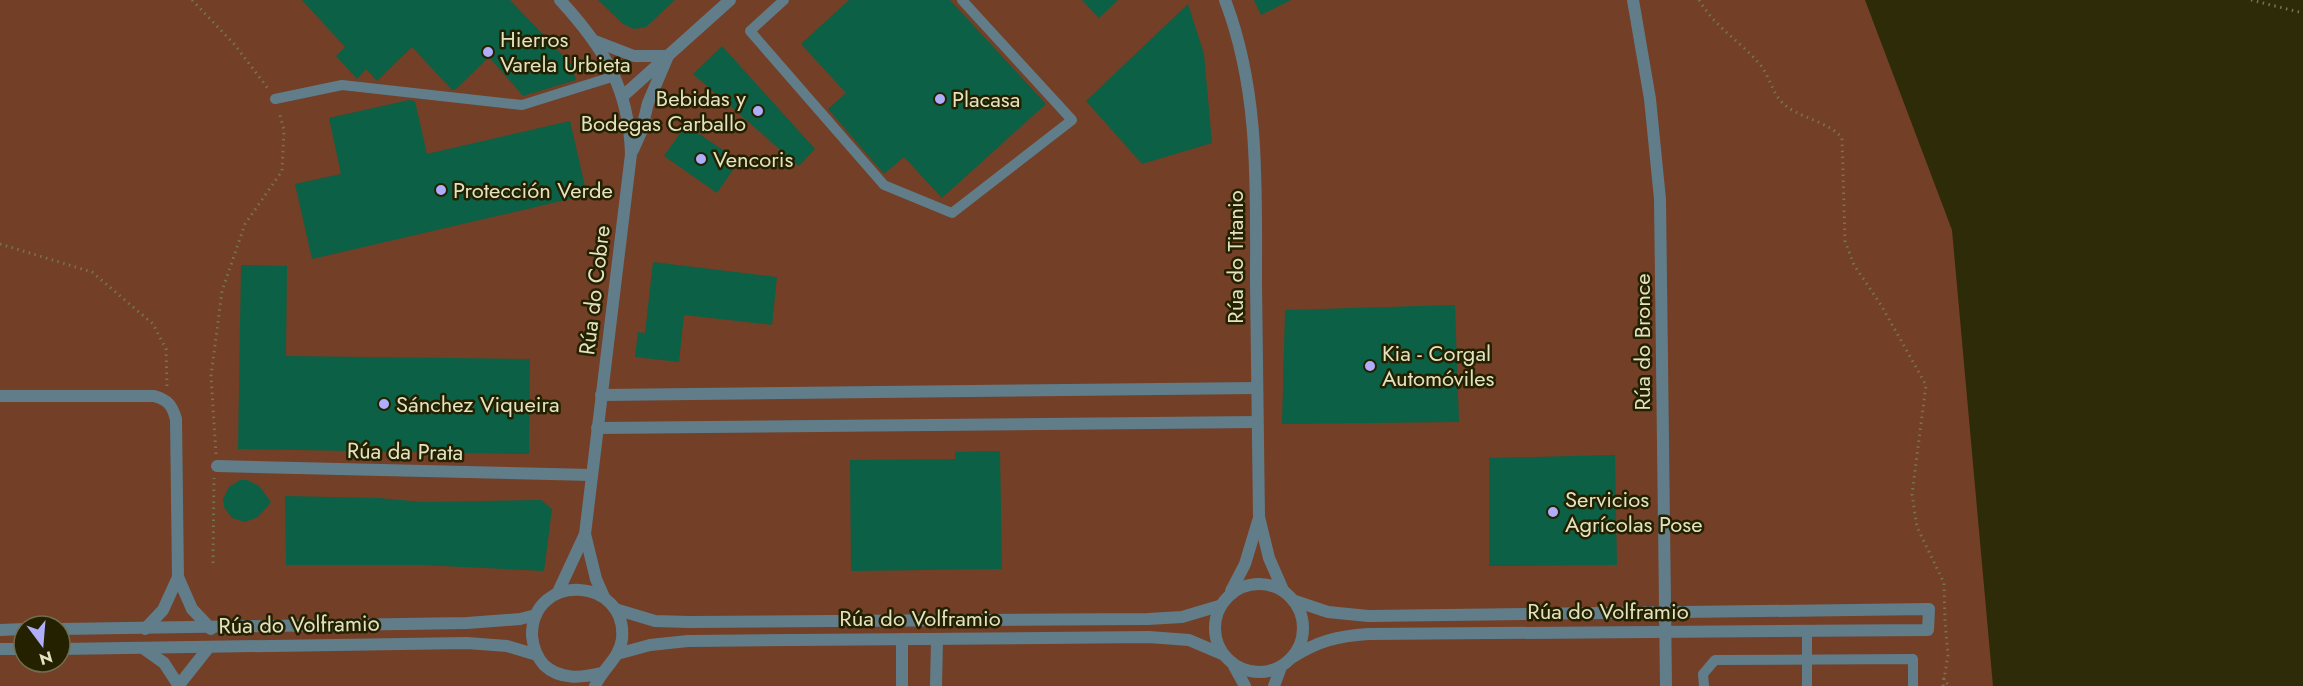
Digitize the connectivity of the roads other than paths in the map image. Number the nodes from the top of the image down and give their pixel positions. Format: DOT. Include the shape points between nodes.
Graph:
graph roads {
  1 [pos="560,0"];
  2 [pos="730,0"];
  3 [pos="784,0"];
  4 [pos="962,0"];
  5 [pos="1225,0"];
  6 [pos="1633,0"];
  7 [pos="594,41"];
  8 [pos="668,56"];
  9 [pos="615,76"];
  10 [pos="623,96"];
  11 [pos="275,99"];
  12 [pos="631,154"];
  13 [pos="1257,388"];
  14 [pos="601,395"];
  15 [pos="0,396"];
  16 [pos="1257,422"];
  17 [pos="597,428"];
  18 [pos="217,466"];
  19 [pos="592,475"];
  20 [pos="1259,516"];
  21 [pos="585,534"];
  22 [pos="178,577"];
  23 [pos="1283,590"];
  24 [pos="558,592"];
  25 [pos="1229,593"];
  26 [pos="604,597"];
  27 [pos="1295,601"];
  28 [pos="1219,606"];
  29 [pos="615,609"];
  30 [pos="1665,613"];
  31 [pos="536,615"];
  32 [pos="211,628"];
  33 [pos="72,629"];
  34 [pos="145,629"];
  35 [pos="1665,631"];
  36 [pos="1807,631"];
  37 [pos="902,639"];
  38 [pos="937,639"];
  39 [pos="209,647"];
  40 [pos="72,648"];
  41 [pos="143,648"];
  42 [pos="618,654"];
  43 [pos="1222,654"];
  44 [pos="537,655"];
  45 [pos="1293,657"];
  46 [pos="1807,660"];
  47 [pos="1234,666"];
  48 [pos="1281,667"];
  49 [pos="553,671"];
  50 [pos="601,673"];
  51 [pos="179,686"];
  52 [pos="561,686"];
  53 [pos="595,686"];
  54 [pos="902,686"];
  55 [pos="936,686"];
  56 [pos="1245,686"];
  57 [pos="1274,686"];
  58 [pos="1665,686"];
  59 [pos="1704,686"];
  60 [pos="1808,686"];
  61 [pos="1913,686"];
  1 -- 7 [label="street, Rúa do Cobre"];
  2 -- 8 [label="street"];
  3 -- 4 [label="lane" via="750,31 884,185 952,213 1072,120"];
  5 -- 13 [label="street, Rúa do Titanio" via="1251,107 1256,195"];
  6 -- 30 [label="street, Rúa do Bronce" via="1650,99 1660,200"];
  7 -- 8 [label="street" via="634,56"];
  7 -- 9 [label="street, Rúa do Cobre"];
  8 -- 10 [label="street"];
  8 -- 12 [label="street"];
  9 -- 10 [label="street, Rúa do Cobre"];
  9 -- 11 [label="lane" via="522,105 342,85"];
  10 -- 12 [label="street, Rúa do Cobre"];
  12 -- 14 [label="street, Rúa do Cobre"];
  13 -- 14 [label="street"];
  13 -- 16 [label="street, Rúa do Titanio"];
  14 -- 17 [label="street, Rúa do Cobre"];
  15 -- 22 [label="street" via="154,396 166,400 176,419"];
  16 -- 17 [label="street"];
  16 -- 20 [label="street, Rúa do Titanio"];
  17 -- 19 [label="street, Rúa do Cobre"];
  18 -- 19 [label="street, Rúa da Prata"];
  19 -- 21 [label="street, Rúa do Cobre"];
  20 -- 23 [label="street" via="1269,558"];
  20 -- 25 [label="street" via="1245,564"];
  21 -- 24 [label="street"];
  21 -- 26 [label="street"];
  22 -- 32 [label="street" via="192,609"];
  22 -- 34 [label="street" via="163,610"];
  23 -- 25 [label="street" via="1256,583"];
  23 -- 27 [label="street"];
  24 -- 26 [label="street" via="575,588"];
  24 -- 31 [label="street"];
  25 -- 28 [label="street"];
  26 -- 29 [label="street"];
  27 -- 30 [label="street, Rúa do Volframio" via="1328,612 1360,616"];
  27 -- 45 [label="street" via="1303,629"];
  28 -- 29 [label="street, Rúa do Volframio" via="1182,617 1148,619 689,622 656,621"];
  28 -- 43 [label="street" via="1214,621 1215,638"];
  29 -- 42 [label="street" via="621,623"];
  30 -- 35 [label="street, Rúa do Bronce"];
  30 -- 36 [label="street, Rúa do Volframio" via="1929,609 1928,626"];
  31 -- 32 [label="street, Rúa do Volframio" via="467,623"];
  31 -- 44 [label="street" via="532,643"];
  32 -- 34 [label="street, Rúa do Volframio"];
  33 -- 34 [label="street, Rúa do Volframio"];
  35 -- 36 [label="street, Rúa do Volframio"];
  35 -- 45 [label="street, Rúa do Volframio" via="1341,636 1314,643"];
  35 -- 58 [label="street, Rúa do Bronce"];
  36 -- 46 [label="lane"];
  37 -- 38 [label="street, Rúa do Volframio"];
  37 -- 42 [label="street, Rúa do Volframio" via="688,641 650,645"];
  37 -- 54 [label="street"];
  38 -- 43 [label="street, Rúa do Volframio" via="1149,637 1189,640"];
  38 -- 55 [label="street"];
  39 -- 41 [label="street, Rúa do Volframio"];
  39 -- 44 [label="street, Rúa do Volframio" via="477,643"];
  39 -- 51 [label="street"];
  40 -- 41 [label="street, Rúa do Volframio"];
  41 -- 51 [label="street" via="164,663"];
  42 -- 50 [label="street"];
  43 -- 47 [label="street"];
  44 -- 49 [label="street"];
  45 -- 48 [label="street"];
  46 -- 59 [label="lane" via="1715,660 1703,674"];
  46 -- 60 [label="lane"];
  46 -- 61 [label="lane" via="1913,659"];
  47 -- 48 [label="street" via="1251,672"];
  47 -- 56 [label="street"];
  48 -- 57 [label="street"];
  49 -- 50 [label="street" via="570,677"];
  49 -- 52 [label="street"];
  50 -- 53 [label="street"];
}
